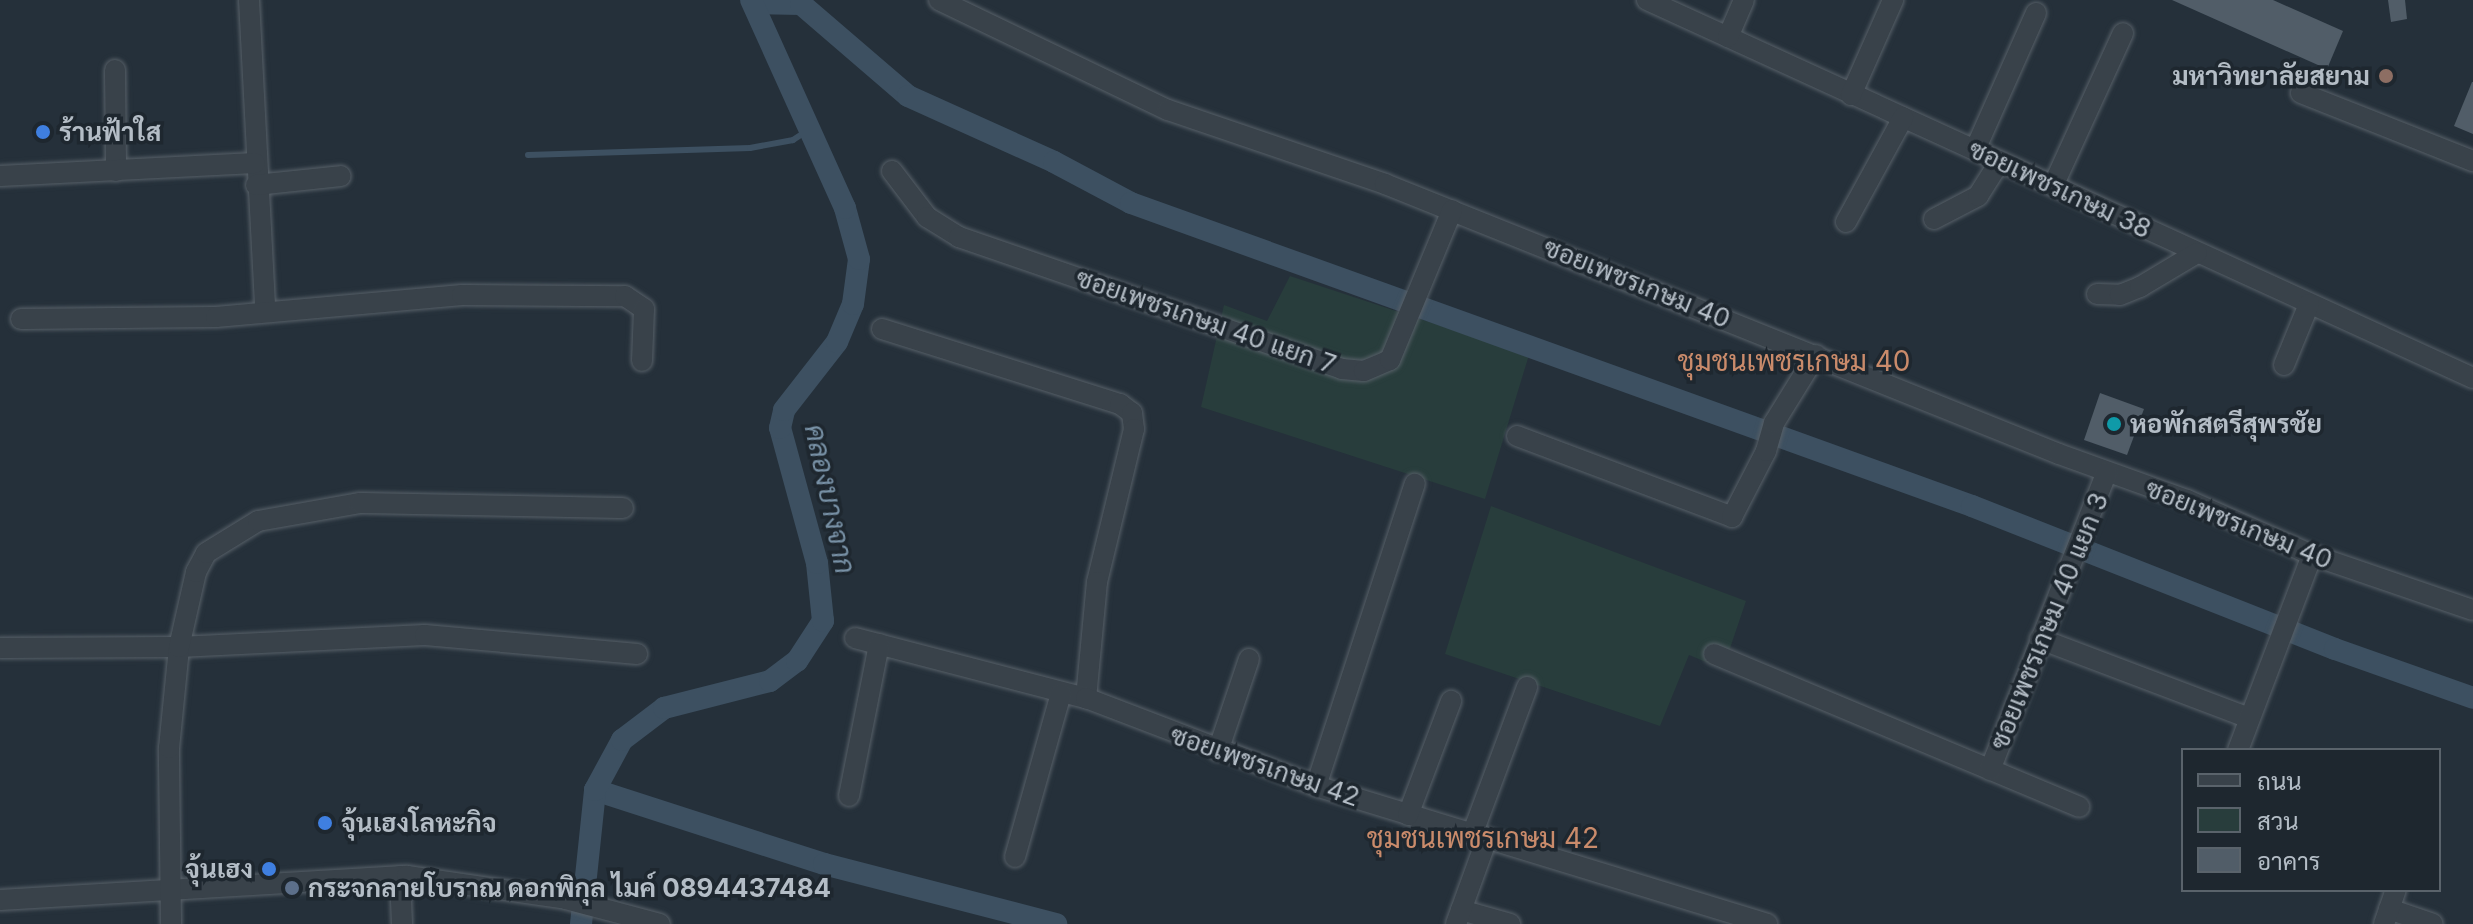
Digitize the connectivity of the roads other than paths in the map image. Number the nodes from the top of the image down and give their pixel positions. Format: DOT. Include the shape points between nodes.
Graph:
graph roads {
  1 [pos="249,0"];
  2 [pos="939,0"];
  3 [pos="1647,0"];
  4 [pos="1744,0"];
  5 [pos="1893,0"];
  6 [pos="2036,13"];
  7 [pos="2123,33"];
  8 [pos="1728,37"];
  9 [pos="115,70"];
  10 [pos="2301,93"];
  11 [pos="1851,95"];
  12 [pos="1903,118"];
  13 [pos="1975,150"];
  14 [pos="2000,161"];
  15 [pos="2473,161"];
  16 [pos="255,163"];
  17 [pos="116,171"];
  18 [pos="892,171"];
  19 [pos="0,176"];
  20 [pos="341,176"];
  21 [pos="256,185"];
  22 [pos="2053,186"];
  23 [pos="1452,210"];
  24 [pos="1934,219"];
  25 [pos="1846,222"];
  26 [pos="2197,253"];
  27 [pos="2097,294"];
  28 [pos="2309,304"];
  29 [pos="265,309"];
  30 [pos="21,319"];
  31 [pos="882,329"];
  32 [pos="1816,355"];
  33 [pos="642,361"];
  34 [pos="2284,365"];
  35 [pos="2473,378"];
  36 [pos="1517,436"];
  37 [pos="2107,472"];
  38 [pos="1415,484"];
  39 [pos="623,508"];
  40 [pos="2312,555"];
  41 [pos="2473,610"];
  42 [pos="855,638"];
  43 [pos="2040,639"];
  44 [pos="879,644"];
  45 [pos="179,647"];
  46 [pos="0,648"];
  47 [pos="637,654"];
  48 [pos="1714,654"];
  49 [pos="1249,659"];
  50 [pos="1527,687"];
  51 [pos="1061,693"];
  52 [pos="1086,698"];
  53 [pos="1451,701"];
  54 [pos="2249,718"];
  55 [pos="2239,748"];
  56 [pos="1218,751"];
  57 [pos="1990,770"];
  58 [pos="1316,786"];
  59 [pos="849,796"];
  60 [pos="2079,807"];
  61 [pos="1408,815"];
  62 [pos="1479,838"];
  63 [pos="1015,857"];
  64 [pos="400,876"];
  65 [pos="173,888"];
  66 [pos="0,900"];
  67 [pos="2390,908"];
  68 [pos="1459,917"];
  69 [pos="171,924"];
  70 [pos="402,924"];
  71 [pos="660,924"];
  72 [pos="1510,924"];
  73 [pos="1767,924"];
  74 [pos="2433,924"];
  1 -- 16 [label="street"];
  2 -- 23 [label="street, ซอยเพชรเกษม 40" via="1168,110"];
  3 -- 8 [label="street, ซอยเพชรเกษม 38"];
  4 -- 8 [label="street"];
  5 -- 11 [label="street"];
  6 -- 13 [label="street"];
  7 -- 22 [label="street"];
  8 -- 11 [label="street, ซอยเพชรเกษม 38"];
  9 -- 17 [label="street"];
  10 -- 15 [label="street"];
  11 -- 12 [label="street, ซอยเพชรเกษม 38"];
  12 -- 13 [label="street, ซอยเพชรเกษม 38"];
  12 -- 25 [label="street"];
  13 -- 14 [label="street, ซอยเพชรเกษม 38"];
  14 -- 22 [label="street, ซอยเพชรเกษม 38"];
  14 -- 24 [label="street" via="1978,196"];
  16 -- 17 [label="street"];
  16 -- 21 [label="street"];
  17 -- 19 [label="street"];
  18 -- 23 [label="street, ซอยเพชรเกษม 40 แยก 7" via="927,217 959,237 1342,369 1364,371 1390,360"];
  20 -- 21 [label="street"];
  21 -- 29 [label="street"];
  22 -- 26 [label="street, ซอยเพชรเกษม 38"];
  23 -- 32 [label="street, ซอยเพชรเกษม 40"];
  26 -- 27 [label="street" via="2140,287 2120,295"];
  26 -- 28 [label="street, ซอยเพชรเกษม 38"];
  28 -- 34 [label="street"];
  28 -- 35 [label="street, ซอยเพชรเกษม 38"];
  29 -- 30 [label="street" via="216,317"];
  29 -- 33 [label="street" via="462,295 625,296 644,309"];
  31 -- 52 [label="street" via="1120,404 1132,413 1134,429 1097,582"];
  32 -- 36 [label="street" via="1771,431 1732,517"];
  32 -- 37 [label="street, ซอยเพชรเกษม 40"];
  37 -- 40 [label="street, ซอยเพชรเกษม 40"];
  37 -- 43 [label="street, ซอยเพชรเกษม 40 แยก 3"];
  38 -- 58 [label="street"];
  39 -- 45 [label="street" via="410,501 360,503 258,521 206,553 196,572"];
  40 -- 41 [label="street, ซอยเพชรเกษม 40"];
  40 -- 54 [label="street"];
  42 -- 44 [label="street, ซอยเพชรเกษม 42"];
  43 -- 54 [label="street"];
  43 -- 57 [label="street, ซอยเพชรเกษม 40 แยก 3"];
  44 -- 51 [label="street, ซอยเพชรเกษม 42"];
  44 -- 59 [label="street"];
  45 -- 46 [label="street"];
  45 -- 47 [label="street" via="425,635"];
  45 -- 65 [label="street" via="168,767"];
  48 -- 57 [label="street"];
  49 -- 56 [label="street"];
  50 -- 62 [label="street"];
  51 -- 52 [label="street, ซอยเพชรเกษม 42"];
  51 -- 63 [label="street"];
  52 -- 56 [label="street, ซอยเพชรเกษม 42"];
  53 -- 61 [label="street"];
  54 -- 55 [label="street"];
  56 -- 58 [label="street, ซอยเพชรเกษม 42"];
  57 -- 60 [label="street"];
  58 -- 61 [label="street, ซอยเพชรเกษม 42"];
  61 -- 62 [label="street, ซอยเพชรเกษม 42"];
  62 -- 68 [label="street"];
  62 -- 73 [label="street, ซอยเพชรเกษม 42"];
  64 -- 65 [label="street"];
  64 -- 70 [label="street"];
  64 -- 71 [label="street" via="566,899"];
  65 -- 66 [label="street"];
  65 -- 69 [label="street"];
  67 -- 74 [label="street"];
  68 -- 72 [label="street"];
}
